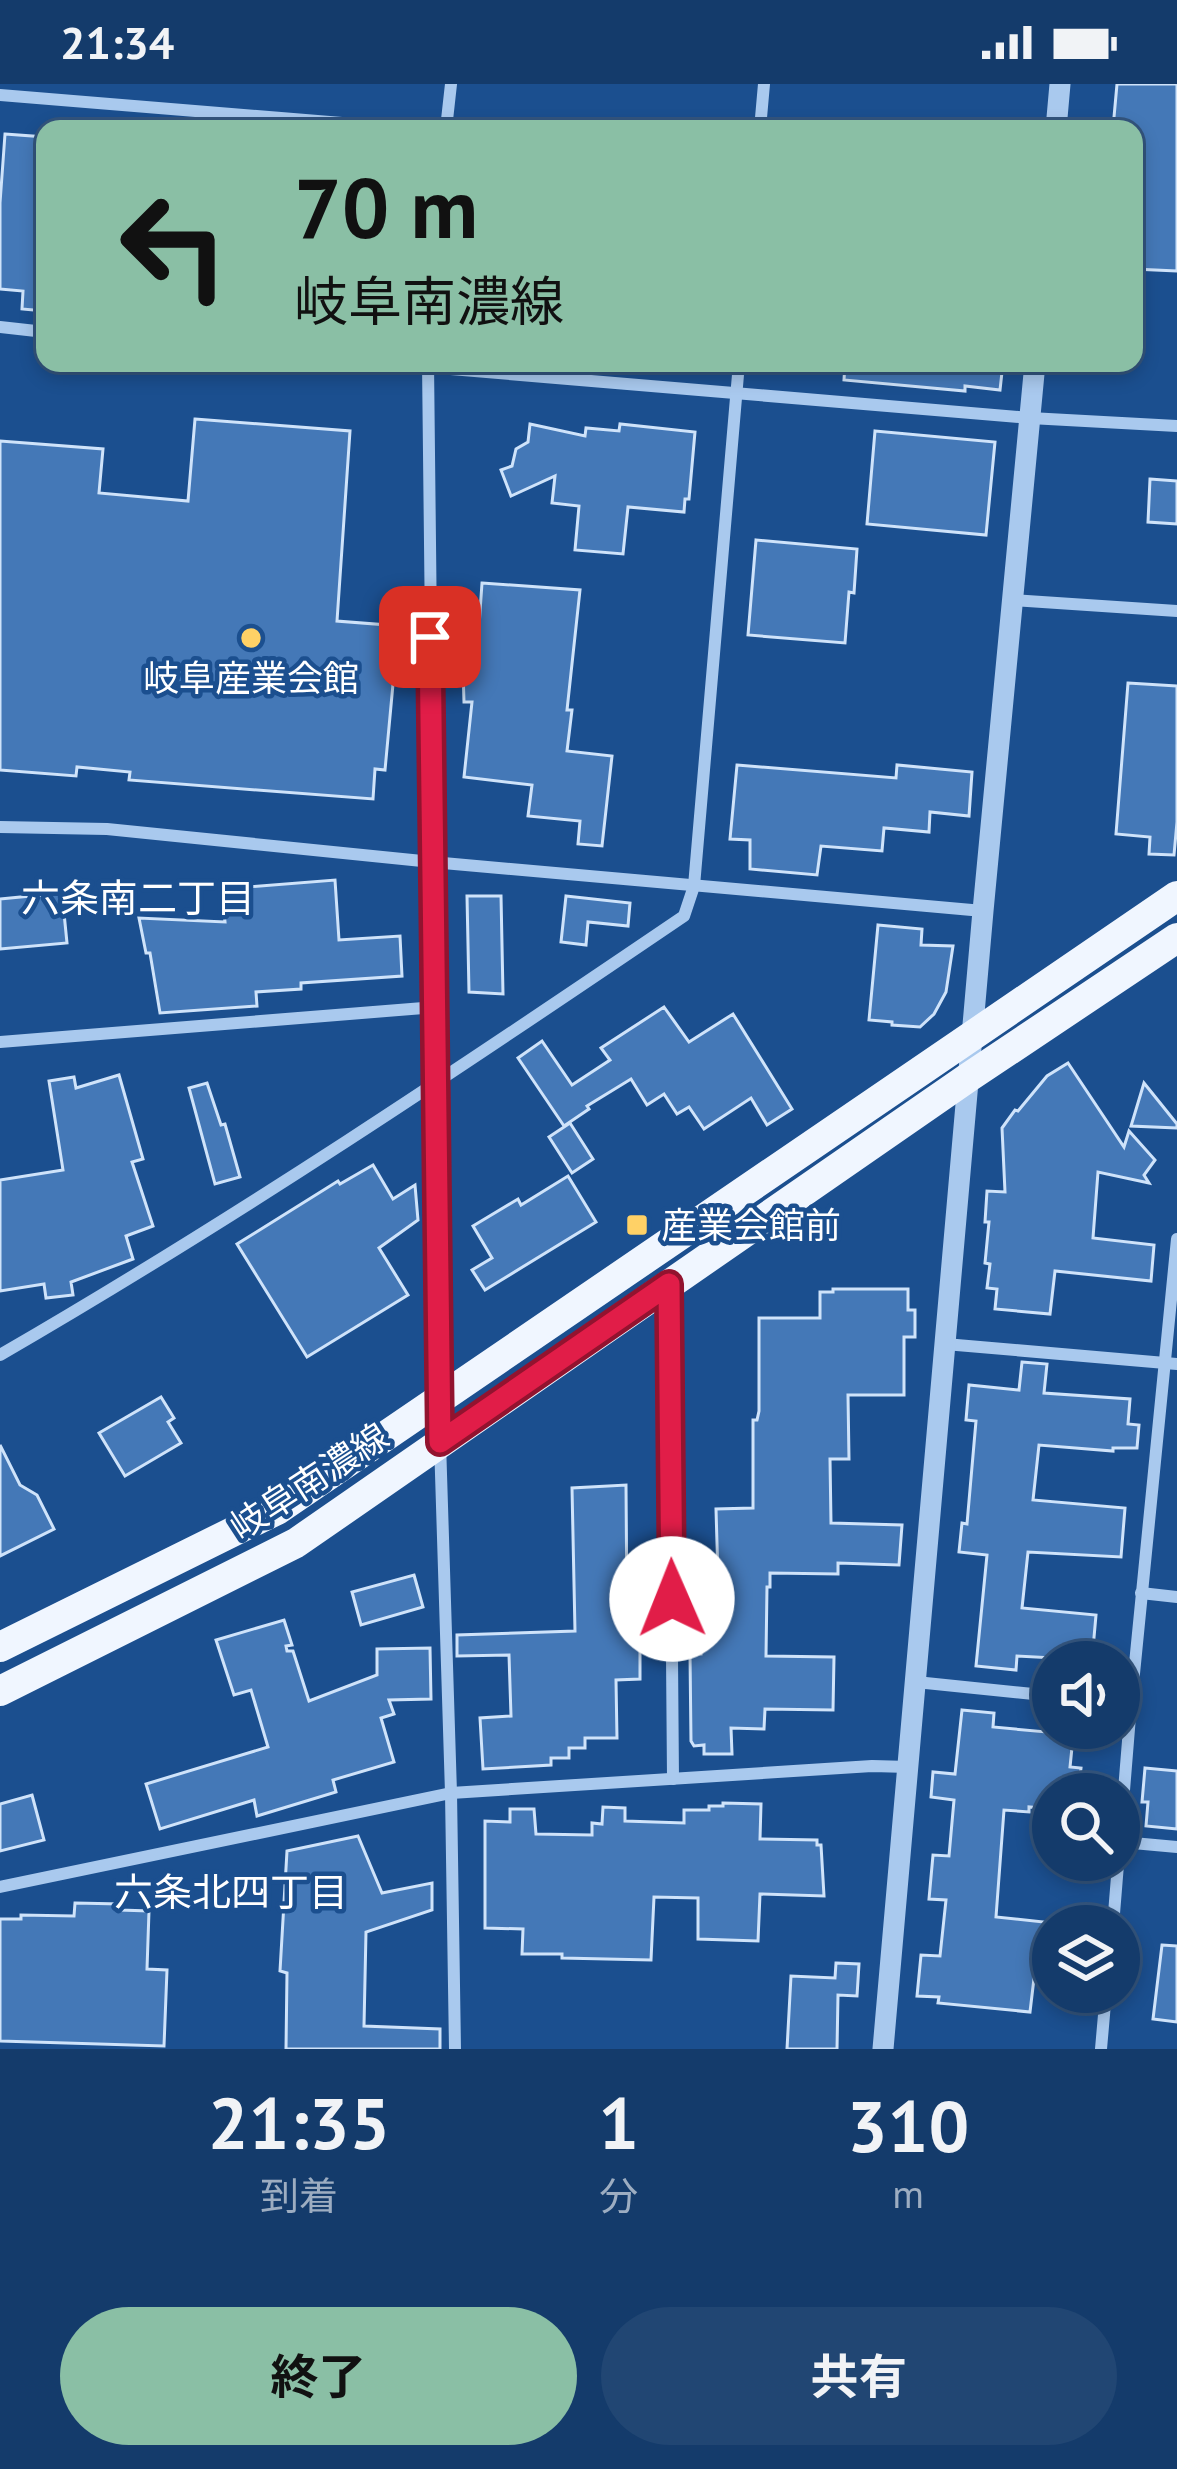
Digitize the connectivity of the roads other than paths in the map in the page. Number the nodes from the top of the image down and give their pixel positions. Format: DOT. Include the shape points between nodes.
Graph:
graph roads {
  1 [pos="451,84"];
  2 [pos="764,84"];
  3 [pos="1060,84"];
  4 [pos="0,95"];
  5 [pos="305,120"];
  6 [pos="447,120"];
  7 [pos="761,120"];
  8 [pos="1057,120"];
  9 [pos="0,327"];
  10 [pos="36,331"];
  11 [pos="428,372"];
  12 [pos="508,372"];
  13 [pos="738,372"];
  14 [pos="1034,372"];
  15 [pos="736,392"];
  16 [pos="1030,418"];
  17 [pos="1177,425"];
  18 [pos="1013,600"];
  19 [pos="1177,610"];
  20 [pos="0,827"];
  21 [pos="432,862"];
  22 [pos="694,886"];
  23 [pos="1177,896"];
  24 [pos="983,911"];
  25 [pos="1177,938"];
  26 [pos="436,1007"];
  27 [pos="974,1033"];
  28 [pos="0,1042"];
  29 [pos="969,1077"];
  30 [pos="436,1085"];
  31 [pos="1177,1240"];
  32 [pos="669,1284"];
  33 [pos="945,1344"];
  34 [pos="0,1354"];
  35 [pos="1170,1364"];
  36 [pos="440,1398"];
  37 [pos="440,1442"];
  38 [pos="1142,1593"];
  39 [pos="1177,1597"];
  40 [pos="1135,1641"];
  41 [pos="0,1648"];
  42 [pos="916,1682"];
  43 [pos="0,1691"];
  44 [pos="1032,1694"];
  45 [pos="909,1767"];
  46 [pos="673,1779"];
  47 [pos="451,1793"];
  48 [pos="1140,1843"];
  49 [pos="1177,1846"];
  50 [pos="0,1887"];
  51 [pos="1104,2013"];
  52 [pos="455,2049"];
  53 [pos="883,2049"];
  54 [pos="1100,2049"];
  1 -- 6 [label="street"];
  2 -- 7 [label="street"];
  3 -- 8 [label="street"];
  4 -- 5 [label="street"];
  9 -- 10 [label="street"];
  11 -- 21 [label="street"];
  12 -- 15 [label="street"];
  13 -- 15 [label="street"];
  14 -- 16 [label="street"];
  15 -- 16 [label="street"];
  15 -- 22 [label="street"];
  16 -- 17 [label="street"];
  16 -- 18 [label="street"];
  18 -- 19 [label="street"];
  18 -- 24 [label="street"];
  20 -- 21 [label="street" via="107,829"];
  21 -- 22 [label="street"];
  21 -- 26 [label="street"];
  22 -- 24 [label="street"];
  22 -- 30 [label="street" via="684,916"];
  23 -- 27 [label="main road, 岐阜南濃線"];
  24 -- 27 [label="street"];
  25 -- 29 [label="main road, 岐阜南濃線"];
  26 -- 28 [label="street"];
  26 -- 30 [label="street"];
  27 -- 29 [label="street"];
  27 -- 36 [label="main road, 岐阜南濃線"];
  29 -- 32 [label="main road, 岐阜南濃線"];
  29 -- 33 [label="street"];
  30 -- 34 [label="street"];
  30 -- 36 [label="street"];
  31 -- 35 [label="street"];
  32 -- 37 [label="main road, 岐阜南濃線"];
  32 -- 46 [label="street"];
  33 -- 35 [label="street"];
  33 -- 42 [label="street"];
  35 -- 38 [label="street"];
  36 -- 37 [label="street"];
  36 -- 41 [label="main road, 岐阜南濃線" via="277,1510"];
  37 -- 43 [label="main road, 岐阜南濃線" via="296,1543"];
  37 -- 47 [label="street"];
  38 -- 39 [label="street"];
  38 -- 40 [label="street"];
  42 -- 44 [label="street"];
  42 -- 45 [label="street"];
  45 -- 46 [label="street"];
  45 -- 53 [label="street"];
  46 -- 47 [label="street"];
  47 -- 50 [label="street"];
  47 -- 52 [label="street"];
  48 -- 49 [label="street"];
  51 -- 54 [label="street"];
}
